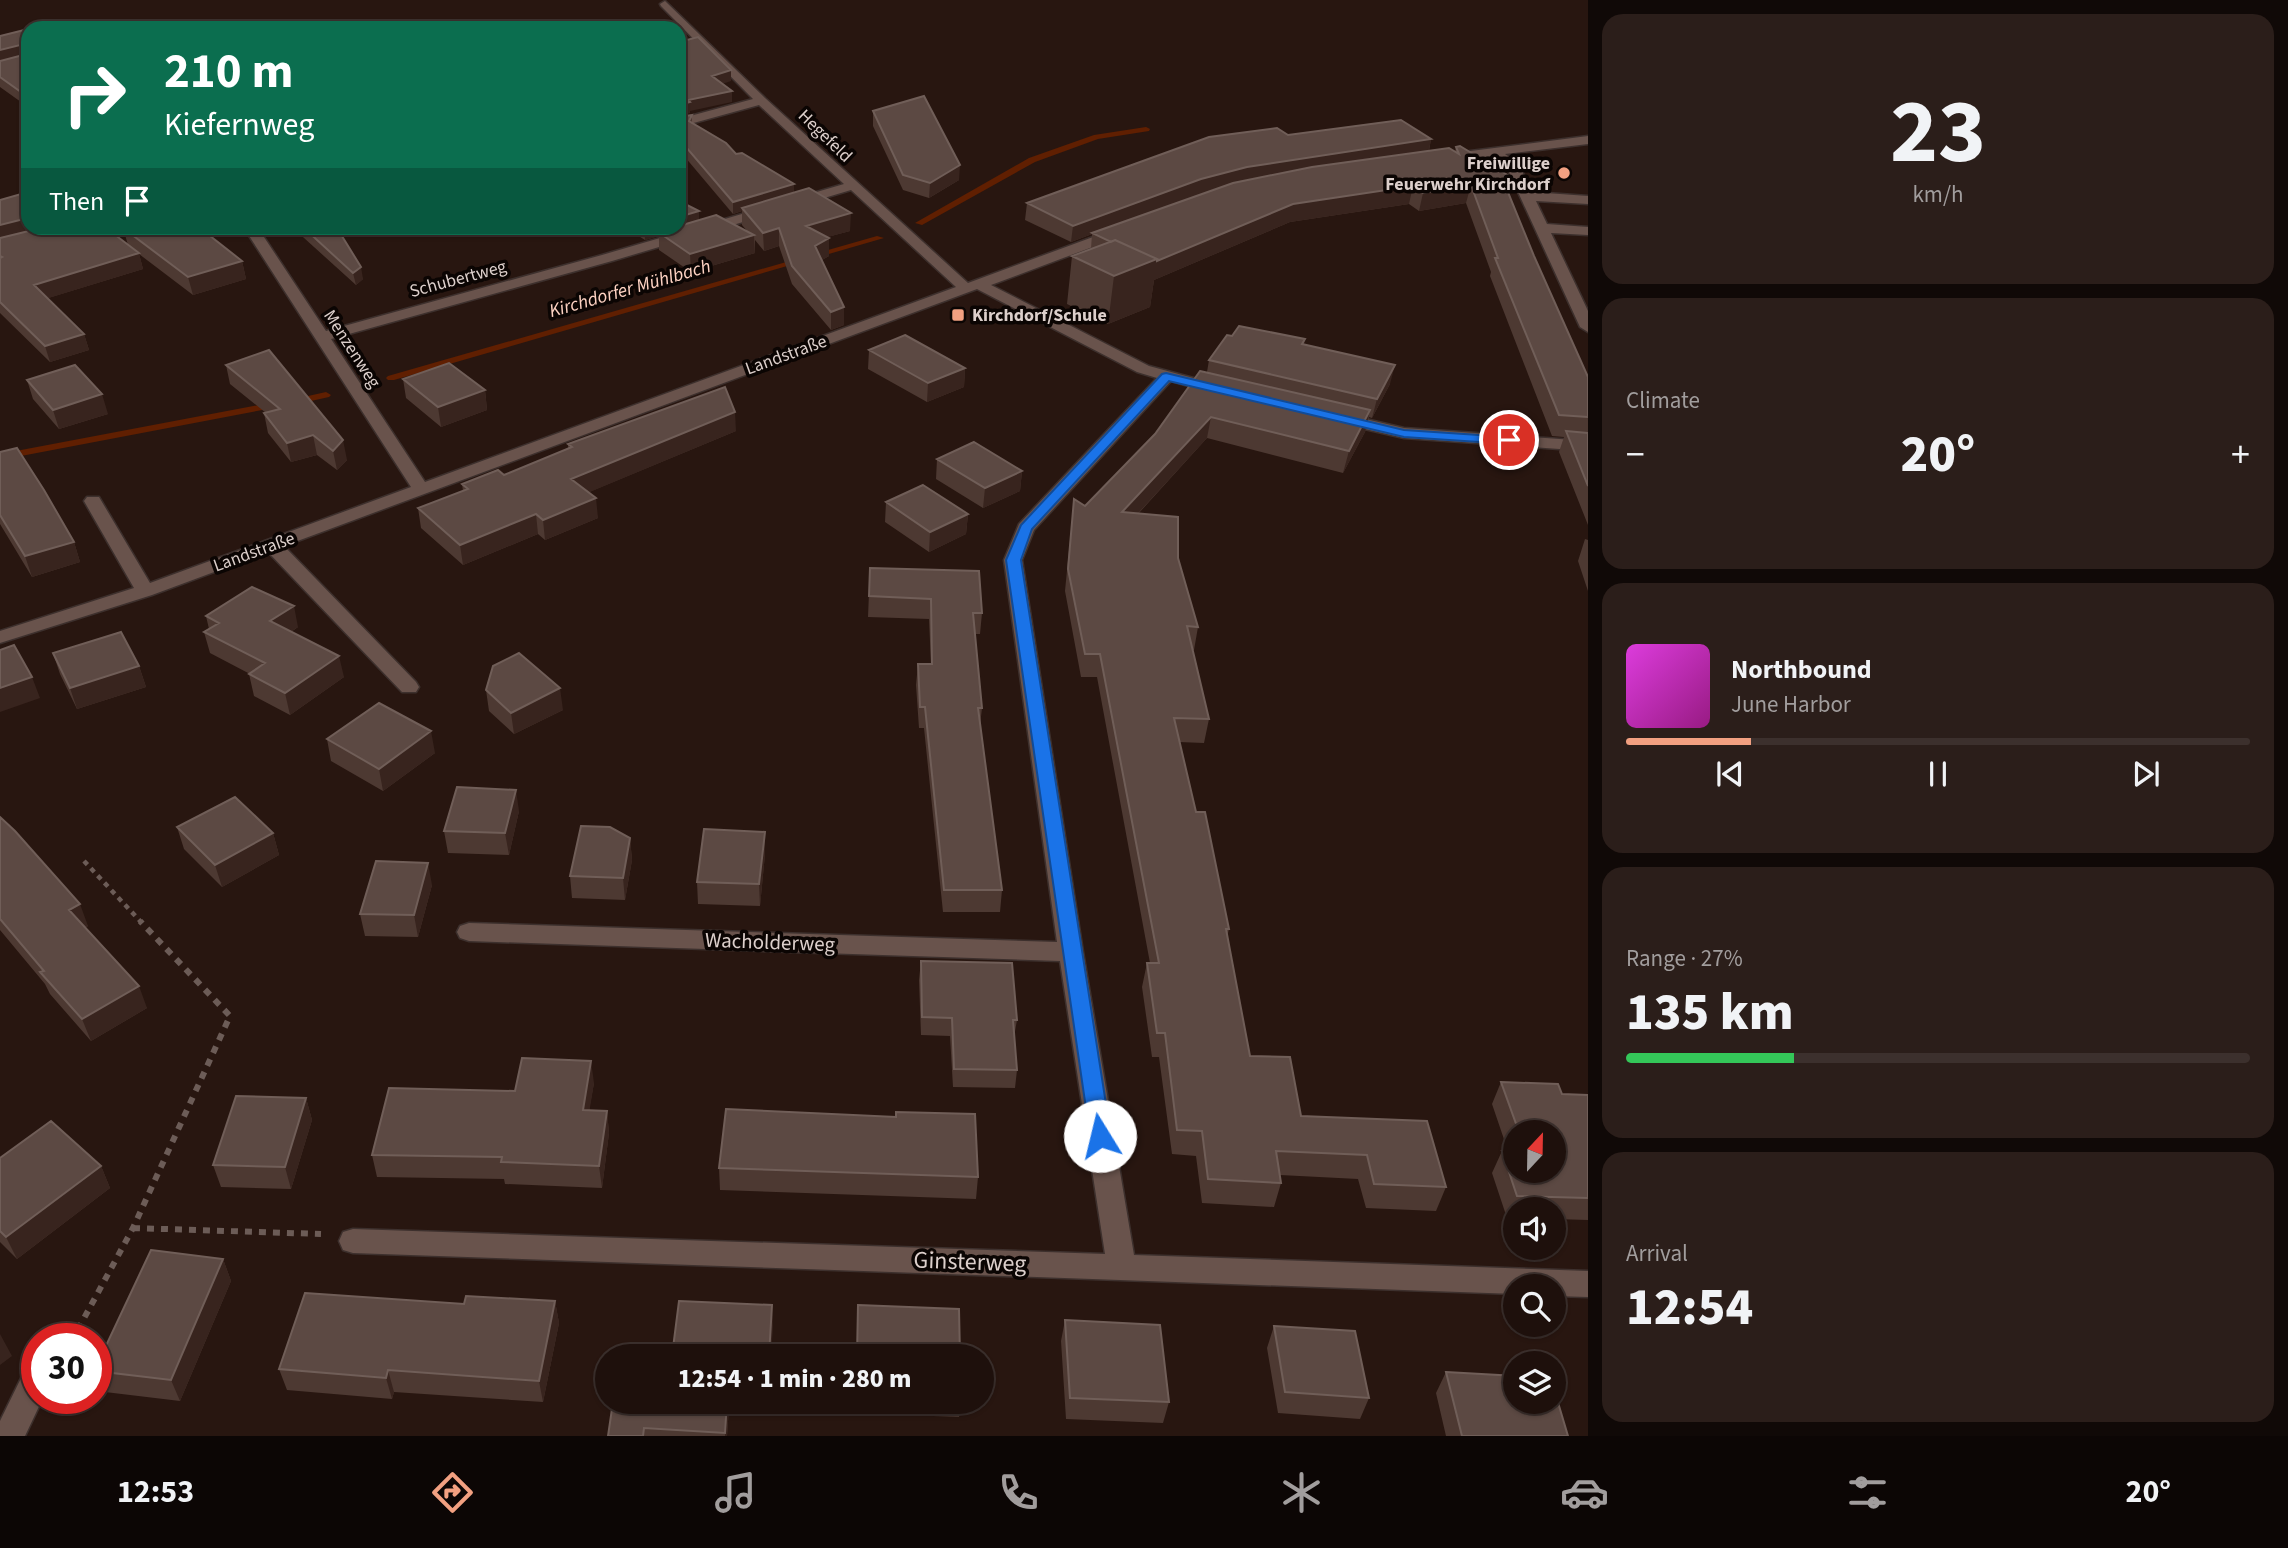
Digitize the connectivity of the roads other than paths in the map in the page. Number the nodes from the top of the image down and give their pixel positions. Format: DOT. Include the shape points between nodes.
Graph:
graph roads {
  1 [pos="665,4"];
  2 [pos="682,21"];
  3 [pos="686,25"];
  4 [pos="761,101"];
  5 [pos="686,121"];
  6 [pos="1588,140"];
  7 [pos="1492,151"];
  8 [pos="1430,160"];
  9 [pos="851,186"];
  10 [pos="1528,196"];
  11 [pos="1588,200"];
  12 [pos="1542,228"];
  13 [pos="1129,229"];
  14 [pos="1588,231"];
  15 [pos="255,235"];
  16 [pos="685,235"];
  17 [pos="686,235"];
  18 [pos="973,287"];
  19 [pos="1588,327"];
  20 [pos="321,337"];
  21 [pos="1166,377"];
  22 [pos="1232,393"];
  23 [pos="1325,415"];
  24 [pos="1588,446"];
  25 [pos="422,491"];
  26 [pos="93,501"];
  27 [pos="272,545"];
  28 [pos="145,591"];
  29 [pos="0,637"];
  30 [pos="408,687"];
  31 [pos="469,932"];
  32 [pos="1071,953"];
  33 [pos="353,1241"];
  34 [pos="1122,1268"];
  35 [pos="1588,1284"];
  36 [pos="21,1411"];
  37 [pos="9,1436"];
  1 -- 2 [label="street, Hegefeld"];
  3 -- 4 [label="street, Hegefeld"];
  4 -- 5 [label="street"];
  4 -- 9 [label="street, Hegefeld"];
  6 -- 7 [label="street"];
  7 -- 8 [label="street"];
  7 -- 10 [label="street" via="1513,166"];
  9 -- 17 [label="street, Schubertweg"];
  9 -- 18 [label="street, Hegefeld"];
  10 -- 11 [label="street"];
  10 -- 12 [label="street"];
  12 -- 14 [label="street"];
  12 -- 19 [label="street"];
  13 -- 18 [label="street, Landstraße"];
  15 -- 20 [label="street, Menzenweg"];
  16 -- 20 [label="street, Schubertweg"];
  18 -- 21 [label="street, Hegefeld"];
  18 -- 25 [label="street, Landstraße"];
  20 -- 25 [label="street, Menzenweg"];
  21 -- 22 [label="street, Hegefeld"];
  21 -- 32 [label="street" via="1026,528 1013,560"];
  23 -- 24 [label="street" via="1404,433"];
  25 -- 27 [label="street, Landstraße"];
  26 -- 28 [label="street"];
  27 -- 28 [label="street, Landstraße"];
  27 -- 30 [label="street"];
  28 -- 29 [label="street, Landstraße"];
  31 -- 32 [label="street, Wacholderweg"];
  32 -- 34 [label="street"];
  33 -- 34 [label="street, Ginsterweg"];
  34 -- 35 [label="street, Ginsterweg"];
  36 -- 37 [label="street"];
}
